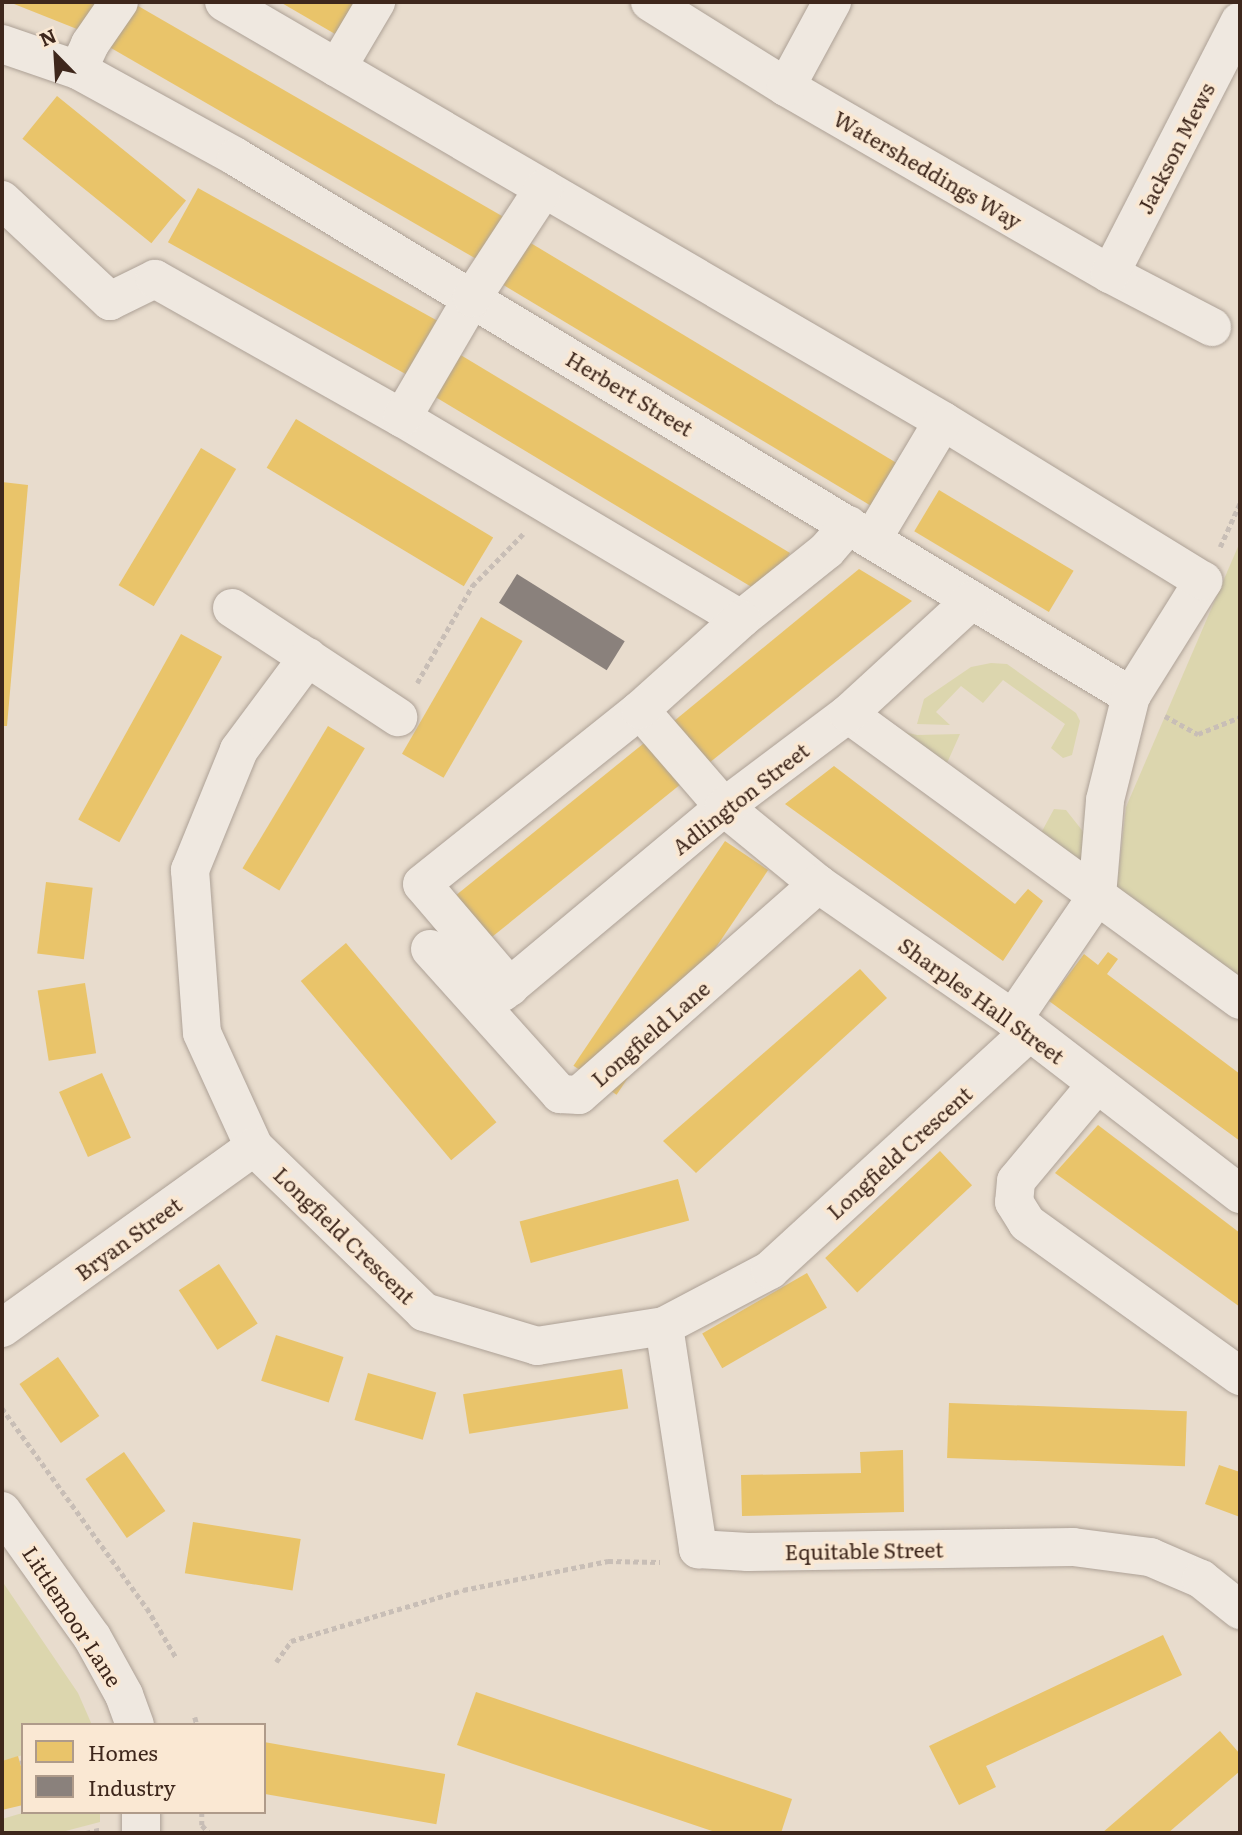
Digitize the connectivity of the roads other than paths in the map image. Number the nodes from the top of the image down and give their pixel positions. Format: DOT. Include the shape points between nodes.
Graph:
graph roads {
  1 [pos="119,2"];
  2 [pos="224,2"];
  3 [pos="376,2"];
  4 [pos="650,2"];
  5 [pos="832,2"];
  6 [pos="1240,21"];
  7 [pos="2,44"];
  8 [pos="337,68"];
  9 [pos="78,70"];
  10 [pos="786,87"];
  11 [pos="544,188"];
  12 [pos="2,200"];
  13 [pos="1110,274"];
  14 [pos="472,298"];
  15 [pos="1212,327"];
  16 [pos="402,418"];
  17 [pos="943,421"];
  18 [pos="861,532"];
  19 [pos="972,600"];
  20 [pos="232,608"];
  21 [pos="741,619"];
  22 [pos="307,657"];
  23 [pos="1131,696"];
  24 [pos="640,710"];
  25 [pos="848,714"];
  26 [pos="398,717"];
  27 [pos="724,807"];
  28 [pos="818,884"];
  29 [pos="1097,897"];
  30 [pos="430,948"];
  31 [pos="1240,1000"];
  32 [pos="1021,1026"];
  33 [pos="1097,1084"];
  34 [pos="254,1147"];
  35 [pos="1240,1194"];
  36 [pos="664,1326"];
  37 [pos="2,1328"];
  38 [pos="1240,1376"];
  39 [pos="2,1511"];
  40 [pos="1240,1610"];
  41 [pos="134,1723"];
  42 [pos="141,1814"];
  43 [pos="141,1833"];
  1 -- 9 [label="street"];
  2 -- 8 [label="street"];
  3 -- 8 [label="street"];
  4 -- 10 [label="street, Watersheddings Way"];
  5 -- 10 [label="street"];
  6 -- 13 [label="street, Jackson Mews"];
  7 -- 9 [label="street, Herbert Street"];
  8 -- 11 [label="street"];
  9 -- 14 [label="street, Herbert Street" via="236,157"];
  10 -- 13 [label="street, Watersheddings Way"];
  11 -- 14 [label="street"];
  11 -- 17 [label="street"];
  12 -- 16 [label="street" via="110,301 155,279"];
  13 -- 15 [label="street, Watersheddings Way"];
  14 -- 16 [label="street"];
  14 -- 18 [label="street, Herbert Street"];
  16 -- 21 [label="street"];
  17 -- 18 [label="street"];
  17 -- 23 [label="street" via="1203,581"];
  18 -- 19 [label="street, Herbert Street"];
  18 -- 21 [label="street" via="827,550"];
  19 -- 23 [label="street, Herbert Street"];
  19 -- 25 [label="street, Adlington Street"];
  20 -- 22 [label="street"];
  21 -- 24 [label="street"];
  22 -- 26 [label="street"];
  22 -- 34 [label="street, Longfield Crescent" via="239,750 190,870 202,1033"];
  23 -- 29 [label="street" via="1105,800"];
  24 -- 27 [label="street, Sharples Hall Street"];
  24 -- 27 [label="street, Adlington Street" via="422,884 506,990"];
  25 -- 27 [label="street, Adlington Street"];
  25 -- 29 [label="street"];
  27 -- 28 [label="street, Sharples Hall Street"];
  28 -- 30 [label="street, Longfield Lane" via="579,1096 560,1094"];
  28 -- 32 [label="street, Sharples Hall Street"];
  29 -- 31 [label="street"];
  29 -- 32 [label="street, Longfield Crescent"];
  32 -- 33 [label="street, Sharples Hall Street"];
  32 -- 36 [label="street, Longfield Crescent" via="770,1270"];
  33 -- 35 [label="street, Sharples Hall Street"];
  33 -- 38 [label="street" via="1016,1181 1014,1202 1027,1223"];
  34 -- 36 [label="street, Longfield Crescent" via="424,1312 537,1346"];
  34 -- 37 [label="street, Bryan Street"];
  36 -- 40 [label="street, Equitable Street" via="698,1549 1073,1547 1150,1557 1201,1579"];
  39 -- 41 [label="street, Littlemoor Lane" via="92,1637"];
  42 -- 43 [label="street"];
}
